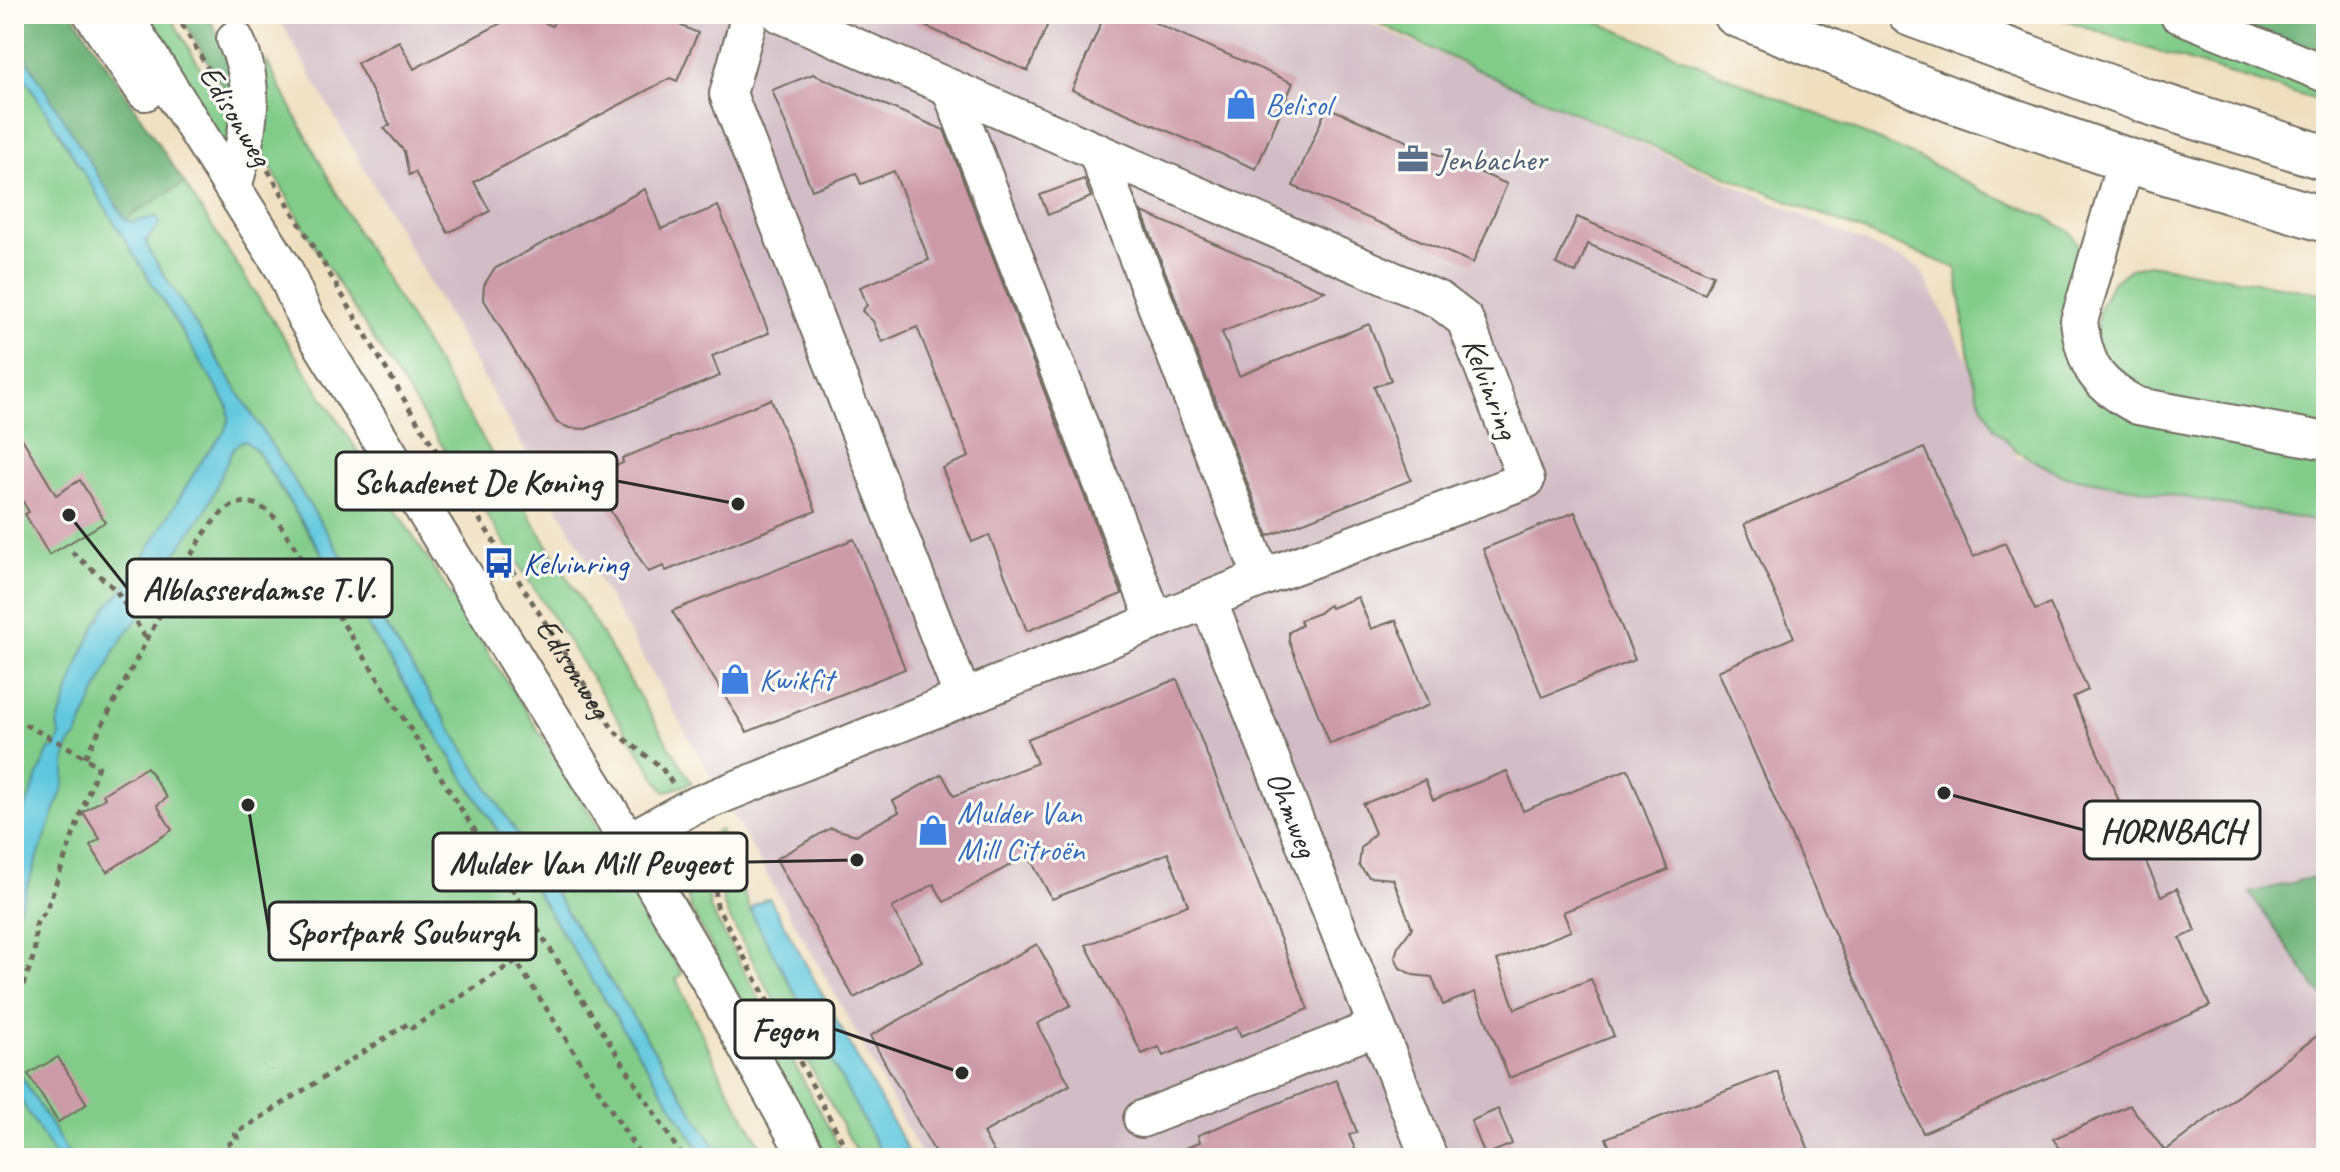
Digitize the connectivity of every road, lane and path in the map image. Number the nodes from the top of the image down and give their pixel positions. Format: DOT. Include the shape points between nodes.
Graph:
graph roads {
  1 [pos="92,14"];
  2 [pos="123,14"];
  3 [pos="176,14"];
  4 [pos="750,14"];
  5 [pos="780,14"];
  6 [pos="1736,14"];
  7 [pos="1911,14"];
  8 [pos="2178,14"];
  9 [pos="235,39"];
  10 [pos="2326,74"];
  11 [pos="219,87"];
  12 [pos="950,88"];
  13 [pos="248,136"];
  14 [pos="1096,151"];
  15 [pos="2326,158"];
  16 [pos="2126,160"];
  17 [pos="233,188"];
  18 [pos="2326,220"];
  19 [pos="305,317"];
  20 [pos="2326,441"];
  21 [pos="72,552"];
  22 [pos="1262,578"];
  23 [pos="1208,600"];
  24 [pos="1155,621"];
  25 [pos="545,623"];
  26 [pos="536,628"];
  27 [pos="147,640"];
  28 [pos="963,698"];
  29 [pos="14,719"];
  30 [pos="85,757"];
  31 [pos="689,808"];
  32 [pos="628,841"];
  33 [pos="14,1008"];
  34 [pos="1377,1027"];
  35 [pos="1142,1119"];
  36 [pos="207,1158"];
  37 [pos="642,1158"];
  38 [pos="683,1158"];
  39 [pos="808,1158"];
  40 [pos="851,1158"];
  41 [pos="1429,1158"];
  1 -- 19 [label="street, Edisonweg" via="272,279"];
  2 -- 17 [label="street, Edisonweg"];
  3 -- 11 [label="path, Edisonweg"];
  4 -- 28 [label="street" via="728,94"];
  5 -- 12 [label="street, Kelvinring"];
  6 -- 16 [label="highway" via="1952,100"];
  7 -- 15 [label="highway" via="2143,100"];
  8 -- 10 [label="street"];
  9 -- 13 [label="street" via="249,77"];
  12 -- 14 [label="street, Kelvinring"];
  12 -- 24 [label="street"];
  13 -- 17 [label="street"];
  13 -- 25 [label="path, Edisonweg" via="411,411"];
  14 -- 22 [label="street"];
  14 -- 22 [label="street, Kelvinring" via="1439,300 1465,320 1526,480"];
  16 -- 18 [label="highway"];
  16 -- 20 [label="street" via="2079,321 2089,365 2100,381 2138,406"];
  17 -- 19 [label="street, Edisonweg" via="284,269"];
  19 -- 32 [label="street, Edisonweg"];
  21 -- 27 [label="path" via="116,590"];
  22 -- 23 [label="street, Kelvinring"];
  23 -- 24 [label="street, Kelvinring"];
  23 -- 34 [label="street, Ohmweg"];
  24 -- 28 [label="street, Kelvinring"];
  25 -- 26 [label="path"];
  25 -- 31 [label="path, Edisonweg" via="614,731 661,767"];
  27 -- 30 [label="path"];
  27 -- 38 [label="path" via="191,555 217,518 229,507 247,502 268,510"];
  28 -- 31 [label="street, Kelvinring"];
  29 -- 30 [label="path"];
  30 -- 33 [label="path" via="98,766 46,911 33,931 35,946"];
  31 -- 32 [label="street, Kelvinring"];
  31 -- 40 [label="path, Edisonweg" via="712,854 717,906"];
  32 -- 39 [label="street, Edisonweg"];
  34 -- 35 [label="street"];
  34 -- 41 [label="street, Ohmweg"];
  36 -- 37 [label="path" via="238,1138 235,1134 382,1040 409,1023 412,1028 516,961"];
}
